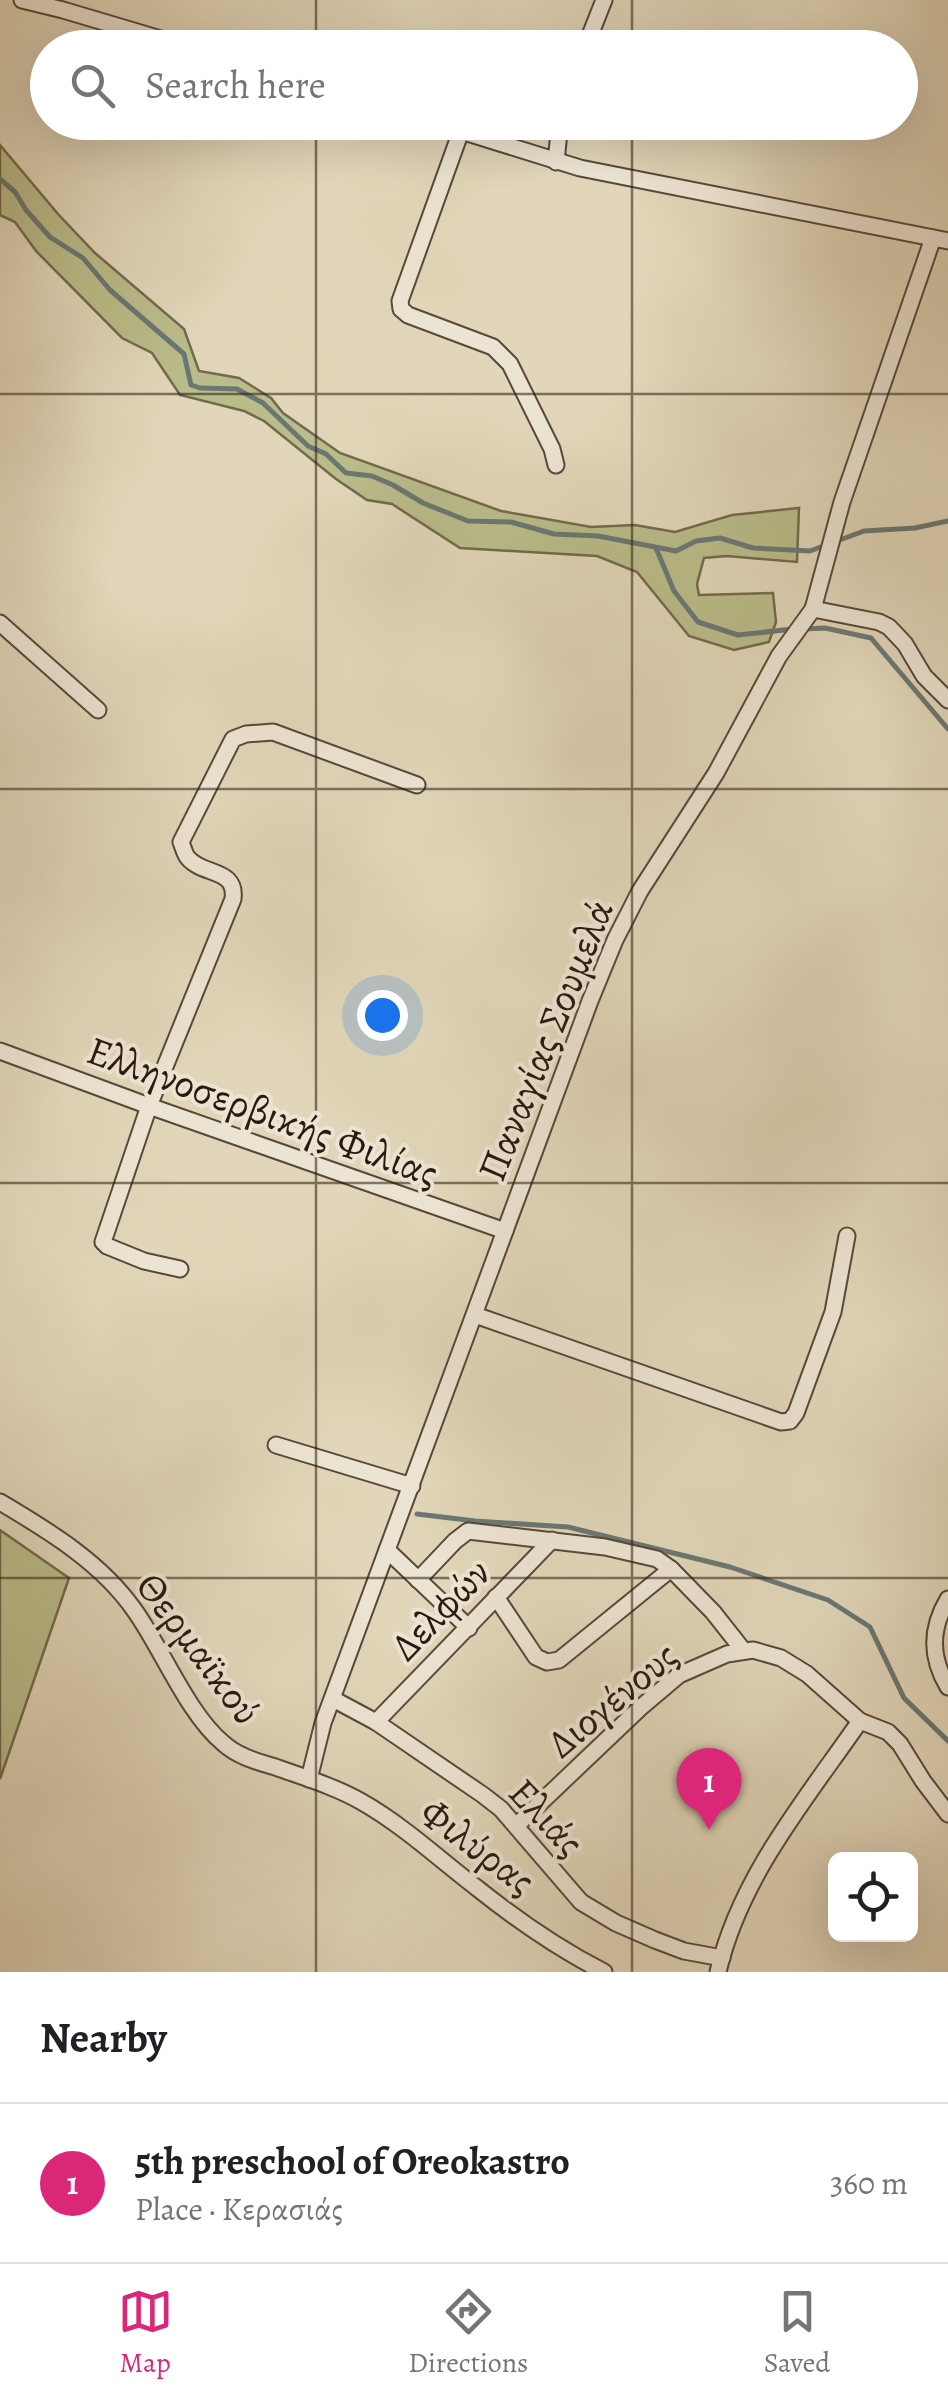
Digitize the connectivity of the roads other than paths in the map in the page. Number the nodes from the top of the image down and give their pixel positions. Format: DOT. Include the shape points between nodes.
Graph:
graph roads {
  1 [pos="22,0"];
  2 [pos="604,0"];
  3 [pos="65,5"];
  4 [pos="138,30"];
  5 [pos="592,30"];
  6 [pos="458,140"];
  7 [pos="486,140"];
  8 [pos="558,140"];
  9 [pos="556,162"];
  10 [pos="941,240"];
  11 [pos="556,465"];
  12 [pos="808,615"];
  13 [pos="0,623"];
  14 [pos="948,700"];
  15 [pos="98,710"];
  16 [pos="417,785"];
  17 [pos="0,1051"];
  18 [pos="149,1106"];
  19 [pos="505,1231"];
  20 [pos="847,1236"];
  21 [pos="180,1269"];
  22 [pos="475,1316"];
  23 [pos="276,1445"];
  24 [pos="412,1486"];
  25 [pos="0,1502"];
  26 [pos="552,1540"];
  27 [pos="386,1550"];
  28 [pos="670,1569"];
  29 [pos="418,1580"];
  30 [pos="496,1597"];
  31 [pos="946,1602"];
  32 [pos="469,1628"];
  33 [pos="743,1650"];
  34 [pos="948,1687"];
  35 [pos="332,1699"];
  36 [pos="860,1720"];
  37 [pos="376,1722"];
  38 [pos="309,1779"];
  39 [pos="948,1814"];
  40 [pos="516,1826"];
  41 [pos="720,1965"];
  42 [pos="604,1972"];
  1 -- 3 [label="street"];
  2 -- 5 [label="street"];
  3 -- 4 [label="street"];
  6 -- 11 [label="street" via="401,309 502,354"];
  7 -- 9 [label="street"];
  8 -- 9 [label="street"];
  9 -- 10 [label="street"];
  10 -- 12 [label="street, Παναγίας Σουμελά" via="842,502"];
  12 -- 14 [label="street" via="889,628"];
  12 -- 19 [label="street, Παναγίας Σουμελά" via="628,912"];
  13 -- 15 [label="street"];
  16 -- 18 [label="street" via="273,732 233,739 182,842 190,861 230,880 233,900"];
  17 -- 18 [label="street, Ελληνοσερβικής Φιλίας"];
  18 -- 19 [label="street, Ελληνοσερβικής Φιλίας"];
  18 -- 21 [label="street" via="103,1242"];
  19 -- 22 [label="street, Παναγίας Σουμελά"];
  20 -- 22 [label="street" via="833,1312 790,1422"];
  22 -- 24 [label="street, Παναγίας Σουμελά"];
  23 -- 24 [label="street"];
  24 -- 27 [label="street, Παναγίας Σουμελά"];
  25 -- 38 [label="street, Θερμαϊκού" via="74,1549 133,1606 197,1713 226,1746"];
  26 -- 28 [label="street" via="657,1560"];
  26 -- 29 [label="street" via="468,1531"];
  26 -- 30 [label="street, Δελφών"];
  27 -- 29 [label="street"];
  27 -- 35 [label="street, Παναγίας Σουμελά"];
  28 -- 30 [label="street" via="559,1660 547,1662 536,1658"];
  28 -- 33 [label="street"];
  29 -- 32 [label="street"];
  30 -- 32 [label="street, Δελφών"];
  31 -- 34 [label="street" via="933,1651"];
  32 -- 37 [label="street, Δελφών"];
  33 -- 36 [label="street, Διογένους" via="770,1654 808,1674"];
  33 -- 40 [label="street, Διογένους" via="679,1675"];
  35 -- 37 [label="street, Ελιάς"];
  35 -- 38 [label="street, Παναγίας Σουμελά"];
  36 -- 39 [label="street, Διογένους" via="900,1744"];
  36 -- 41 [label="street" via="748,1890"];
  37 -- 40 [label="street, Ελιάς" via="484,1795"];
  38 -- 42 [label="street, Φιλύρας" via="381,1813 536,1931"];
  40 -- 41 [label="street, Ελιάς" via="581,1902"];
}
